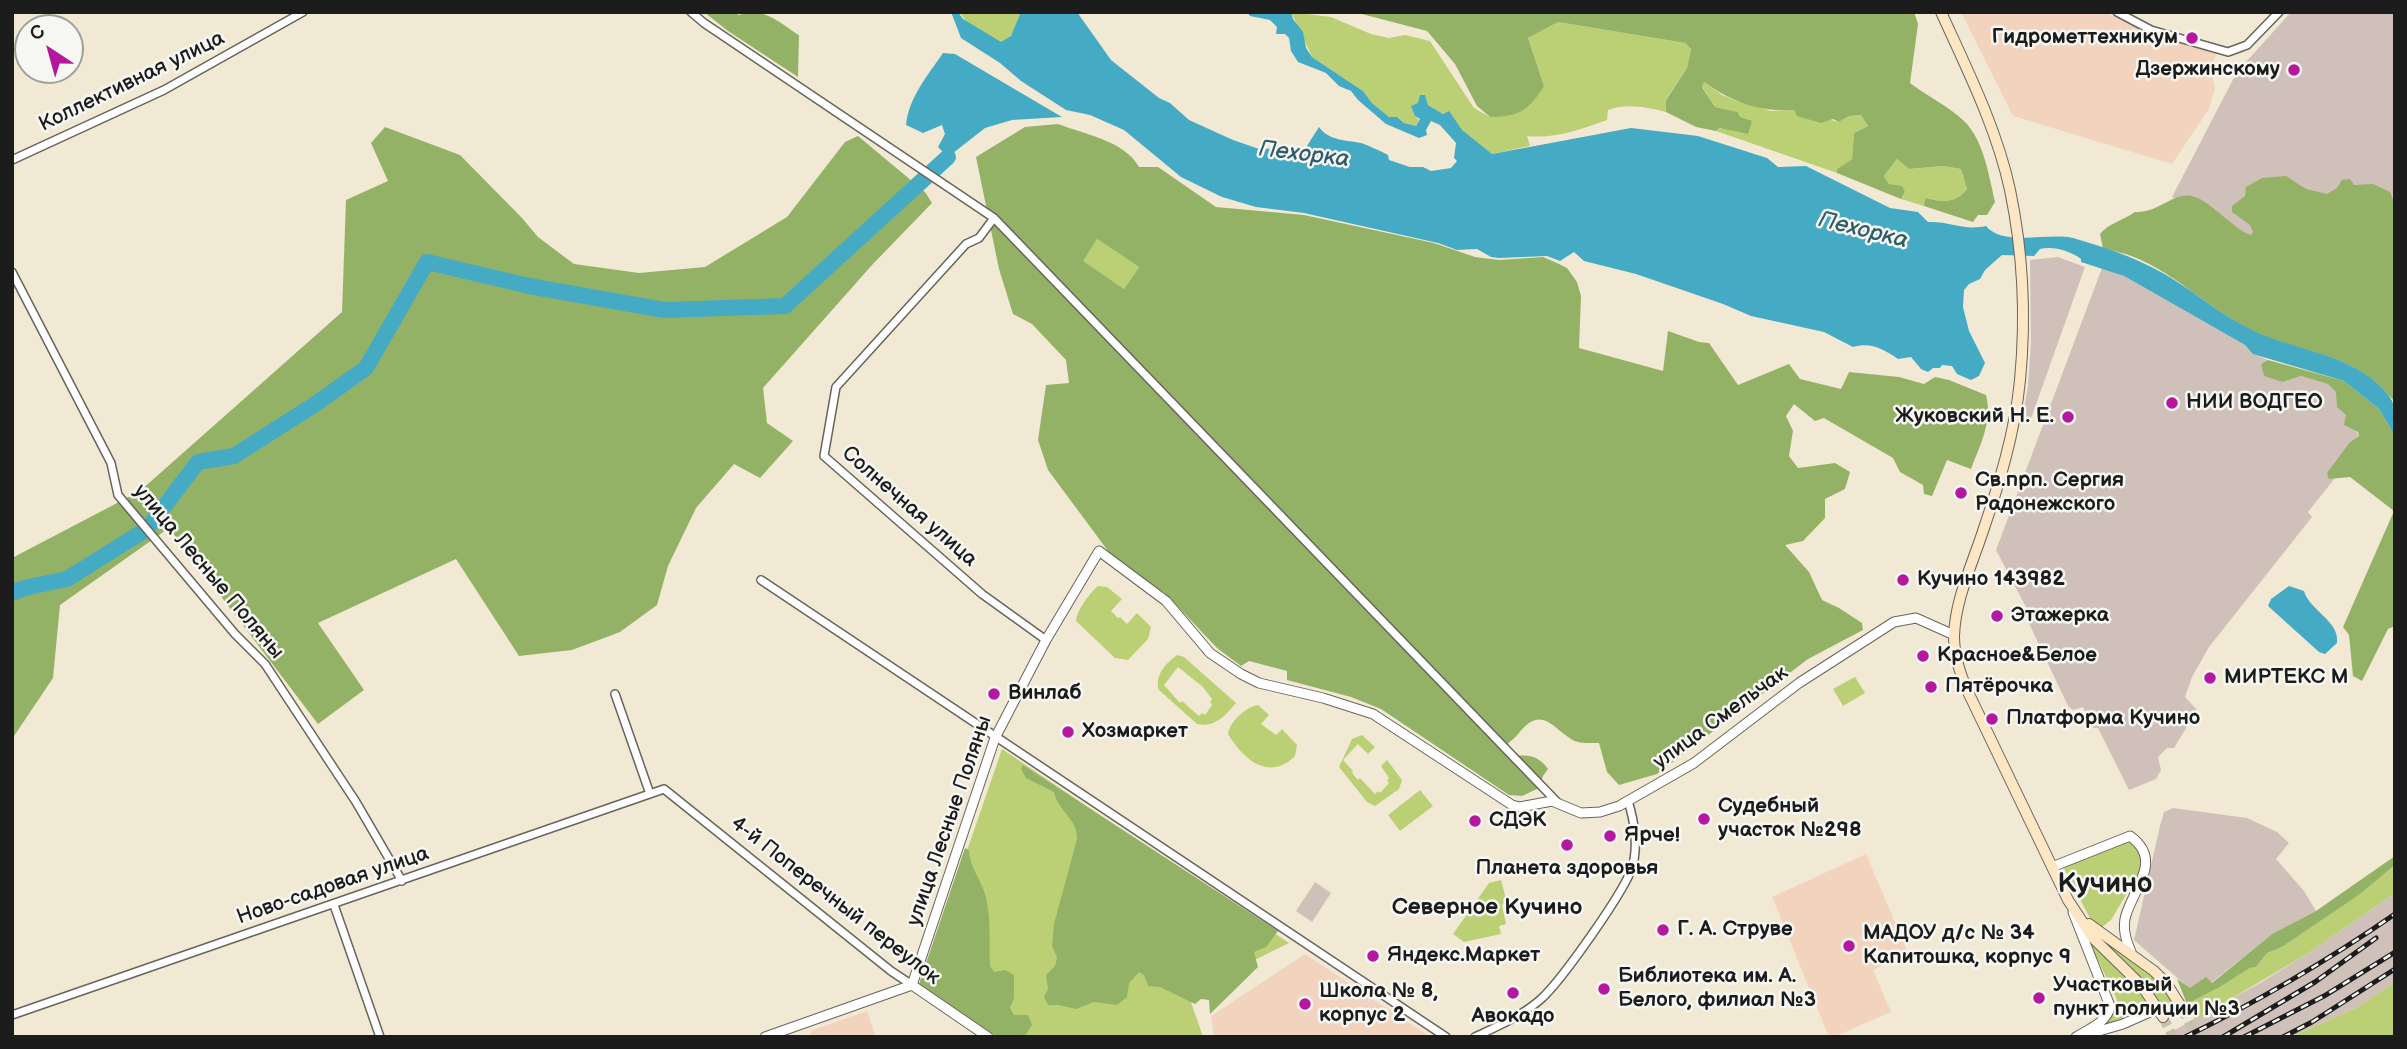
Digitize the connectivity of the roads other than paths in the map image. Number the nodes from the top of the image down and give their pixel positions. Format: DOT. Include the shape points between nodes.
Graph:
graph roads {
  1 [pos="303,12"];
  2 [pos="691,12"];
  3 [pos="1941,12"];
  4 [pos="2118,12"];
  5 [pos="2279,12"];
  6 [pos="12,160"];
  7 [pos="994,218"];
  8 [pos="12,272"];
  9 [pos="761,580"];
  10 [pos="1954,635"];
  11 [pos="1045,640"];
  12 [pos="615,694"];
  13 [pos="995,738"];
  14 [pos="664,789"];
  15 [pos="650,794"];
  16 [pos="1557,802"];
  17 [pos="1628,802"];
  18 [pos="2052,867"];
  19 [pos="402,881"];
  20 [pos="2060,884"];
  21 [pos="2068,901"];
  22 [pos="334,905"];
  23 [pos="2131,953"];
  24 [pos="912,985"];
  25 [pos="2182,1008"];
  26 [pos="2161,1013"];
  27 [pos="12,1015"];
  28 [pos="380,1037"];
  29 [pos="765,1037"];
  30 [pos="988,1037"];
  31 [pos="1446,1037"];
  32 [pos="1475,1037"];
  33 [pos="2078,1037"];
  1 -- 6 [label="street, Коллективная улица" via="164,90"];
  2 -- 7 [label="street"];
  3 -- 10 [label="main road" via="2010,189 2020,264 2022,344 2016,413 2000,479 1959,601"];
  4 -- 5 [label="street" via="2151,30 2228,52 2254,40"];
  7 -- 11 [label="street, Солнечная улица" via="836,387 824,456 982,594"];
  7 -- 16 [label="street"];
  8 -- 19 [label="street, улица Лесные Поляны" via="111,463 118,495 265,664"];
  9 -- 13 [label="street"];
  10 -- 17 [label="street, улица Смельчак" via="1916,618 1894,622 1799,683 1694,763"];
  10 -- 18 [label="main road" via="1961,676"];
  11 -- 13 [label="street, улица Лесные Поляны"];
  11 -- 16 [label="street, улица Лесные Поляны" via="1099,551 1166,601 1210,653 1241,674 1373,715 1512,805"];
  12 -- 15 [label="street"];
  13 -- 24 [label="street, улица Лесные Поляны"];
  13 -- 31 [label="street"];
  14 -- 15 [label="street, Ново-садовая улица"];
  14 -- 24 [label="street, 4-й Поперечный переулок"];
  15 -- 19 [label="street, Ново-садовая улица"];
  16 -- 17 [label="street, улица Лесные Поляны" via="1588,813"];
  17 -- 32 [label="street" via="1635,822 1634,859 1615,898 1543,998"];
  18 -- 20 [label="main road"];
  18 -- 23 [label="street" via="2130,836 2144,848 2146,866 2126,916 2124,934"];
  19 -- 22 [label="street, Ново-садовая улица"];
  20 -- 21 [label="main road"];
  20 -- 23 [label="main road" via="2092,928"];
  21 -- 26 [label="main road" via="2093,938 2142,986"];
  21 -- 33 [label="street" via="2110,1006 2108,1015"];
  22 -- 27 [label="street, Ново-садовая улица"];
  22 -- 28 [label="street"];
  23 -- 25 [label="main road" via="2161,977"];
  24 -- 29 [label="street"];
  24 -- 30 [label="street, 4-й Поперечный переулок"];
  26 -- 33 [label="street"];
}
